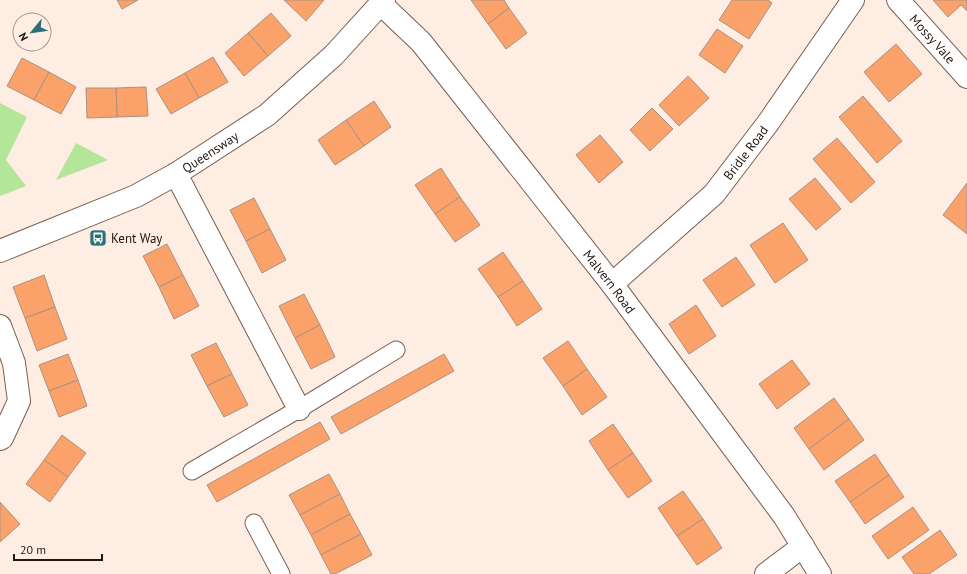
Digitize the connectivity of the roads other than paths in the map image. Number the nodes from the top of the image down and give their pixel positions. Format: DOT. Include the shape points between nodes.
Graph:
graph roads {
  1 [pos="853,0"];
  2 [pos="898,0"];
  3 [pos="383,2"];
  4 [pos="967,77"];
  5 [pos="176,174"];
  6 [pos="0,251"];
  7 [pos="612,284"];
  8 [pos="0,326"];
  9 [pos="396,350"];
  10 [pos="299,409"];
  11 [pos="0,440"];
  12 [pos="192,471"];
  13 [pos="254,523"];
  14 [pos="803,546"];
  15 [pos="281,574"];
  16 [pos="766,574"];
  17 [pos="820,574"];
  1 -- 7 [label="street, Bridle Road" via="768,123 714,194"];
  2 -- 4 [label="street, Mossy Vale"];
  3 -- 5 [label="street, Queensway" via="334,55 267,115"];
  3 -- 7 [label="street, Malvern Road" via="421,42"];
  5 -- 6 [label="street, Queensway" via="136,196"];
  5 -- 10 [label="street"];
  7 -- 14 [label="street, Malvern Road" via="784,516"];
  8 -- 11 [label="street" via="14,363 19,401"];
  9 -- 10 [label="lane"];
  10 -- 12 [label="lane"];
  13 -- 15 [label="lane"];
  14 -- 16 [label="street"];
  14 -- 17 [label="street, Malvern Road"];
}
